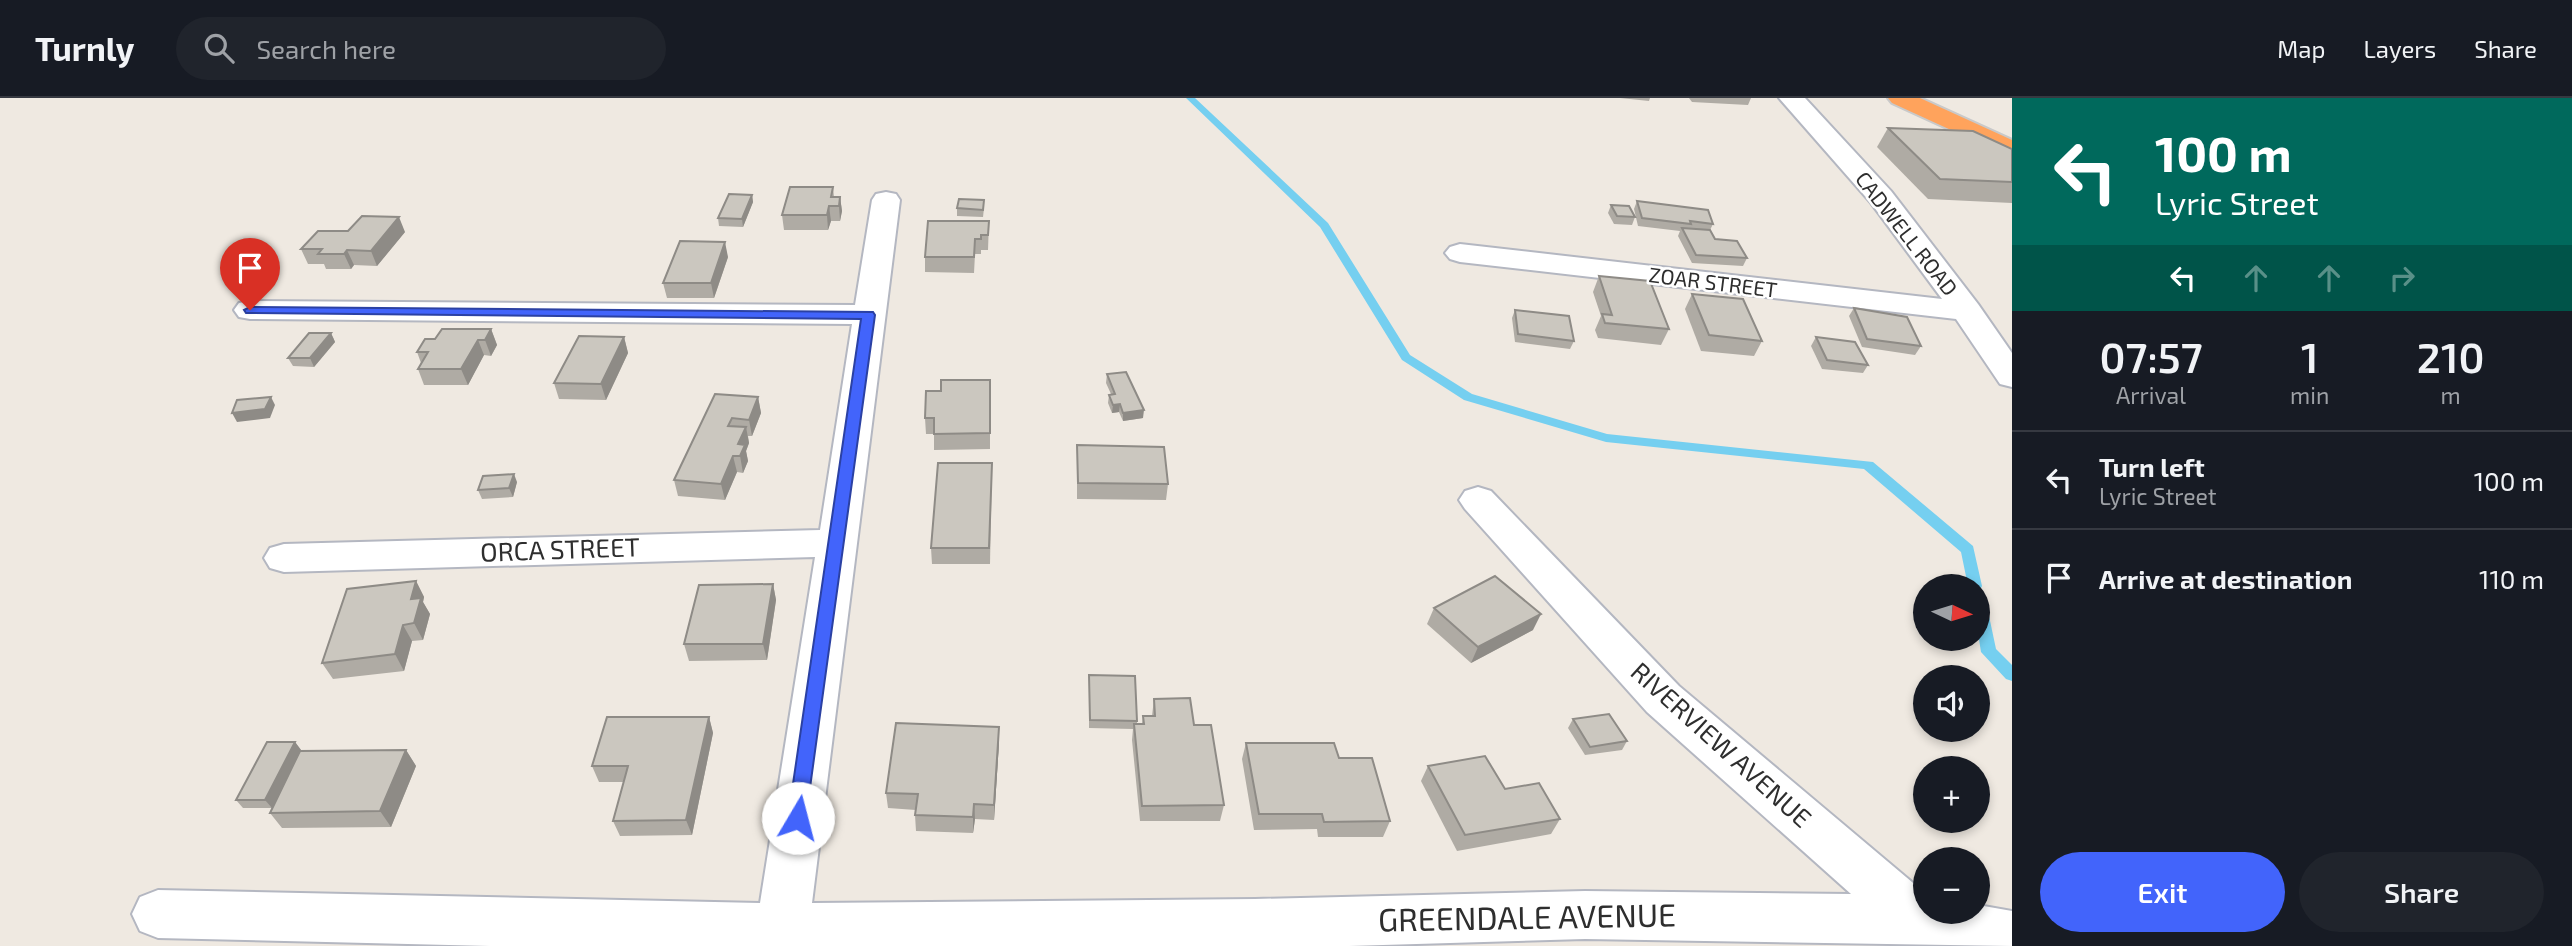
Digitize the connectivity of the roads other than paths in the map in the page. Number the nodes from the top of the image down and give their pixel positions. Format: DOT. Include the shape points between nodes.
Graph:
graph roads {
  1 [pos="1791,98"];
  2 [pos="1900,98"];
  3 [pos="2012,150"];
  4 [pos="886,200"];
  5 [pos="1460,253"];
  6 [pos="250,310"];
  7 [pos="1967,311"];
  8 [pos="868,315"];
  9 [pos="2012,377"];
  10 [pos="1478,500"];
  11 [pos="837,543"];
  12 [pos="284,558"];
  13 [pos="158,914"];
  14 [pos="1913,916"];
  15 [pos="1913,919"];
  16 [pos="1945,924"];
  17 [pos="1256,935"];
  18 [pos="2012,936"];
  19 [pos="781,937"];
  1 -- 7 [label="street, CADWELL ROAD" via="1828,135"];
  2 -- 3 [label="highway"];
  4 -- 8 [label="street"];
  5 -- 7 [label="street, ZOAR STREET"];
  6 -- 8 [label="street"];
  7 -- 9 [label="street, CADWELL ROAD"];
  8 -- 11 [label="street"];
  10 -- 14 [label="street, RIVERVIEW AVENUE" via="1663,699"];
  11 -- 12 [label="street, ORCA STREET"];
  11 -- 19 [label="street"];
  13 -- 19 [label="street, GREENDALE AVENUE"];
  15 -- 17 [label="street, GREENDALE AVENUE" via="1585,915"];
  16 -- 18 [label="street, GREENDALE AVENUE"];
  17 -- 19 [label="street, GREENDALE AVENUE"];
}
